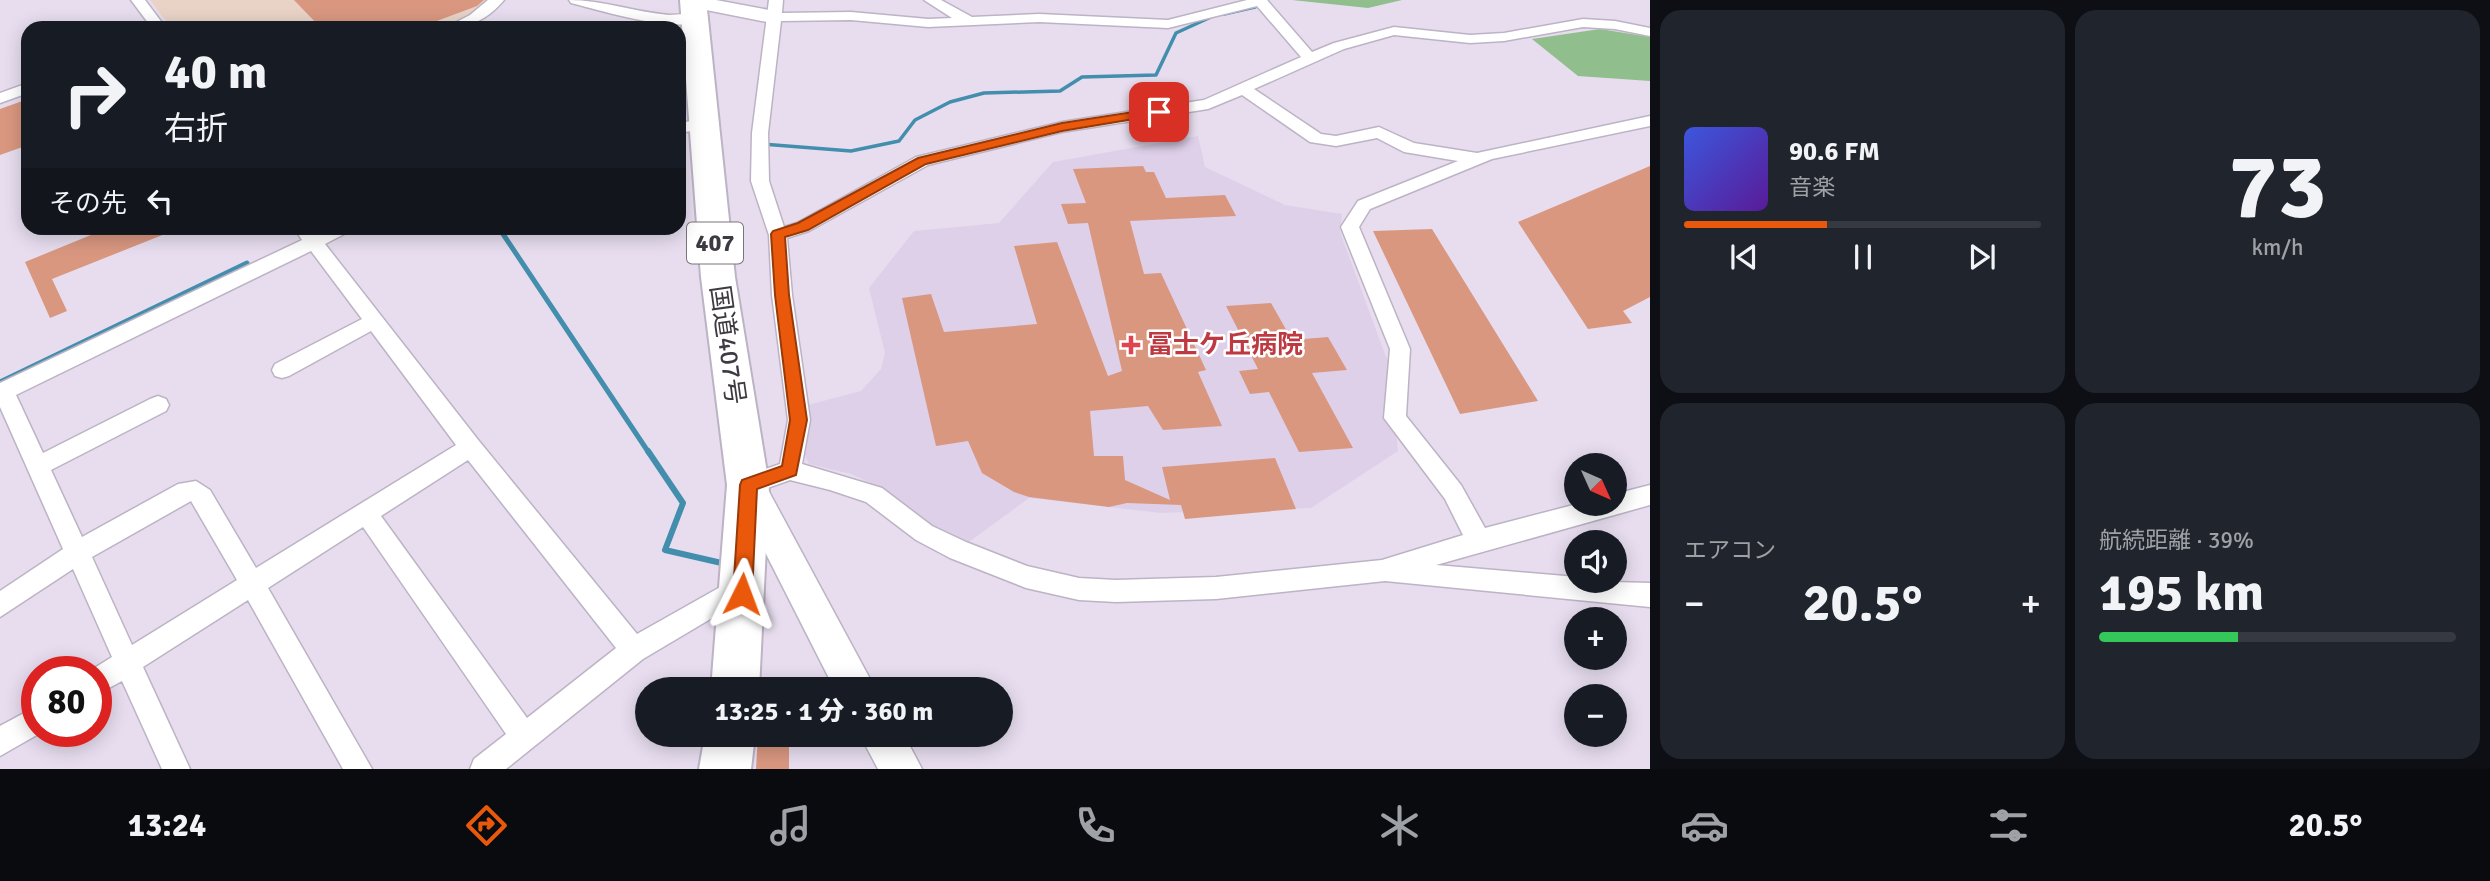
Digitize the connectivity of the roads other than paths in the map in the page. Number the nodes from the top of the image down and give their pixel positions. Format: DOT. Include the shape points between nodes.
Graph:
graph roads {
  1 [pos="138,0"];
  2 [pos="496,0"];
  3 [pos="576,0"];
  4 [pos="931,0"];
  5 [pos="693,7"];
  6 [pos="774,8"];
  7 [pos="154,21"];
  8 [pos="472,21"];
  9 [pos="968,21"];
  10 [pos="1650,32"];
  11 [pos="1311,60"];
  12 [pos="21,90"];
  13 [pos="1245,90"];
  14 [pos="0,98"];
  15 [pos="1650,121"];
  16 [pos="692,126"];
  17 [pos="1482,159"];
  18 [pos="778,234"];
  19 [pos="306,235"];
  20 [pos="309,235"];
  21 [pos="374,320"];
  22 [pos="97,323"];
  23 [pos="109,341"];
  24 [pos="282,370"];
  25 [pos="2,393"];
  26 [pos="158,405"];
  27 [pos="471,447"];
  28 [pos="38,466"];
  29 [pos="790,470"];
  30 [pos="748,485"];
  31 [pos="1650,495"];
  32 [pos="366,513"];
  33 [pos="1479,541"];
  34 [pos="77,553"];
  35 [pos="1382,571"];
  36 [pos="253,584"];
  37 [pos="742,594"];
  38 [pos="1650,595"];
  39 [pos="0,605"];
  40 [pos="634,650"];
  41 [pos="127,663"];
  42 [pos="112,672"];
  43 [pos="737,677"];
  44 [pos="849,677"];
  45 [pos="21,729"];
  46 [pos="524,737"];
  47 [pos="0,742"];
  48 [pos="728,747"];
  49 [pos="888,747"];
  50 [pos="176,769"];
  51 [pos="358,769"];
  52 [pos="484,769"];
  53 [pos="725,769"];
  54 [pos="901,769"];
  1 -- 7 [label="street"];
  2 -- 8 [label="street"];
  3 -- 5 [label="street" via="680,20"];
  4 -- 9 [label="street"];
  5 -- 6 [label="main road"];
  5 -- 16 [label="highway, 国道407号 / 407"];
  6 -- 9 [label="street" via="928,23"];
  6 -- 18 [label="street" via="760,133 760,181"];
  9 -- 11 [label="street" via="1039,18 1168,24 1260,1"];
  10 -- 11 [label="street" via="1597,23 1470,39 1394,32 1339,46"];
  11 -- 13 [label="street"];
  12 -- 14 [label="street"];
  13 -- 17 [label="street" via="1317,138 1336,141 1378,132 1410,148"];
  13 -- 18 [label="street" via="1208,104 1062,127 922,160 803,227"];
  15 -- 17 [label="street"];
  16 -- 30 [label="highway, 国道407号 / 407"];
  17 -- 33 [label="street" via="1364,205 1350,226 1400,349 1395,418 1453,492"];
  18 -- 29 [label="street" via="799,420"];
  19 -- 23 [label="street"];
  20 -- 21 [label="street"];
  21 -- 24 [label="street"];
  21 -- 27 [label="street"];
  22 -- 23 [label="street"];
  23 -- 25 [label="street"];
  25 -- 28 [label="street"];
  26 -- 28 [label="street"];
  27 -- 32 [label="street"];
  27 -- 40 [label="street"];
  28 -- 34 [label="street"];
  29 -- 30 [label="street"];
  29 -- 35 [label="street" via="874,495 924,533 958,550 1026,577 1079,589 1216,588"];
  30 -- 37 [label="highway, 国道407号 / 407"];
  30 -- 44 [label="main road"];
  31 -- 33 [label="street"];
  32 -- 36 [label="street"];
  32 -- 46 [label="street"];
  33 -- 35 [label="street"];
  34 -- 36 [label="street" via="186,491 196,491"];
  34 -- 39 [label="street"];
  34 -- 41 [label="street"];
  35 -- 38 [label="street"];
  36 -- 41 [label="street"];
  36 -- 51 [label="street"];
  37 -- 40 [label="street" via="731,593"];
  37 -- 43 [label="highway, 国道407号 / 407"];
  40 -- 46 [label="street"];
  41 -- 42 [label="street"];
  41 -- 50 [label="street"];
  45 -- 47 [label="street"];
  46 -- 52 [label="street"];
  48 -- 53 [label="highway"];
  49 -- 54 [label="main road"];
}
